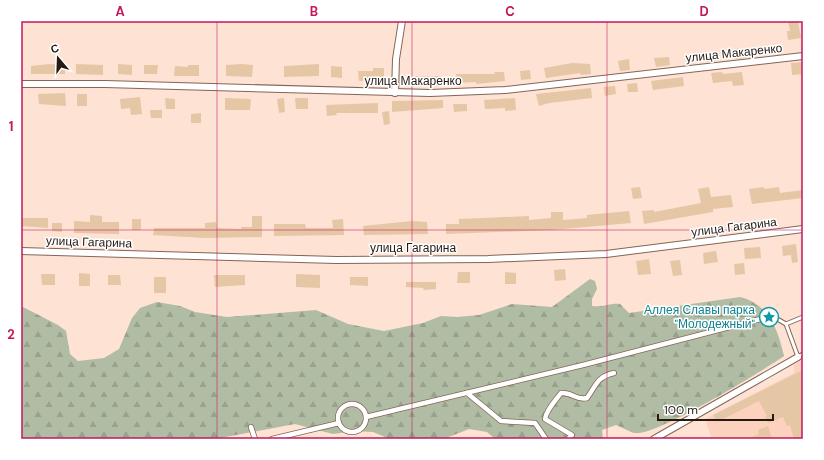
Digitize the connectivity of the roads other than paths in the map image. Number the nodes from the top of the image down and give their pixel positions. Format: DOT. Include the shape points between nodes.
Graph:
graph roads {
  1 [pos="402,21"];
  2 [pos="803,56"];
  3 [pos="21,84"];
  4 [pos="395,93"];
  5 [pos="803,229"];
  6 [pos="21,251"];
  7 [pos="772,316"];
  8 [pos="803,317"];
  9 [pos="786,324"];
  10 [pos="800,356"];
  11 [pos="614,373"];
  12 [pos="466,393"];
  13 [pos="366,417"];
  14 [pos="339,423"];
  15 [pos="251,427"];
  16 [pos="255,439"];
  17 [pos="272,439"];
  18 [pos="546,439"];
  19 [pos="568,439"];
  20 [pos="654,439"];
  1 -- 4 [label="street" via="396,59"];
  2 -- 4 [label="street, улица Макаренко" via="505,90"];
  3 -- 4 [label="street, улица Макаренко" via="105,84"];
  5 -- 6 [label="street, улица Гагарина" via="606,254 488,259 336,260"];
  7 -- 9 [label="lane"];
  7 -- 12 [label="street"];
  8 -- 9 [label="lane"];
  9 -- 10 [label="lane"];
  10 -- 20 [label="street"];
  11 -- 19 [label="street" via="603,375 587,398 579,399 567,392 562,393 545,415 545,419 572,435"];
  12 -- 13 [label="street"];
  12 -- 18 [label="street" via="501,421 535,423"];
  13 -- 14 [label="street" via="363,427 354,432 343,429"];
  13 -- 14 [label="street" via="364,410 359,406 345,405 340,410"];
  14 -- 17 [label="street"];
  15 -- 16 [label="street"];
}
